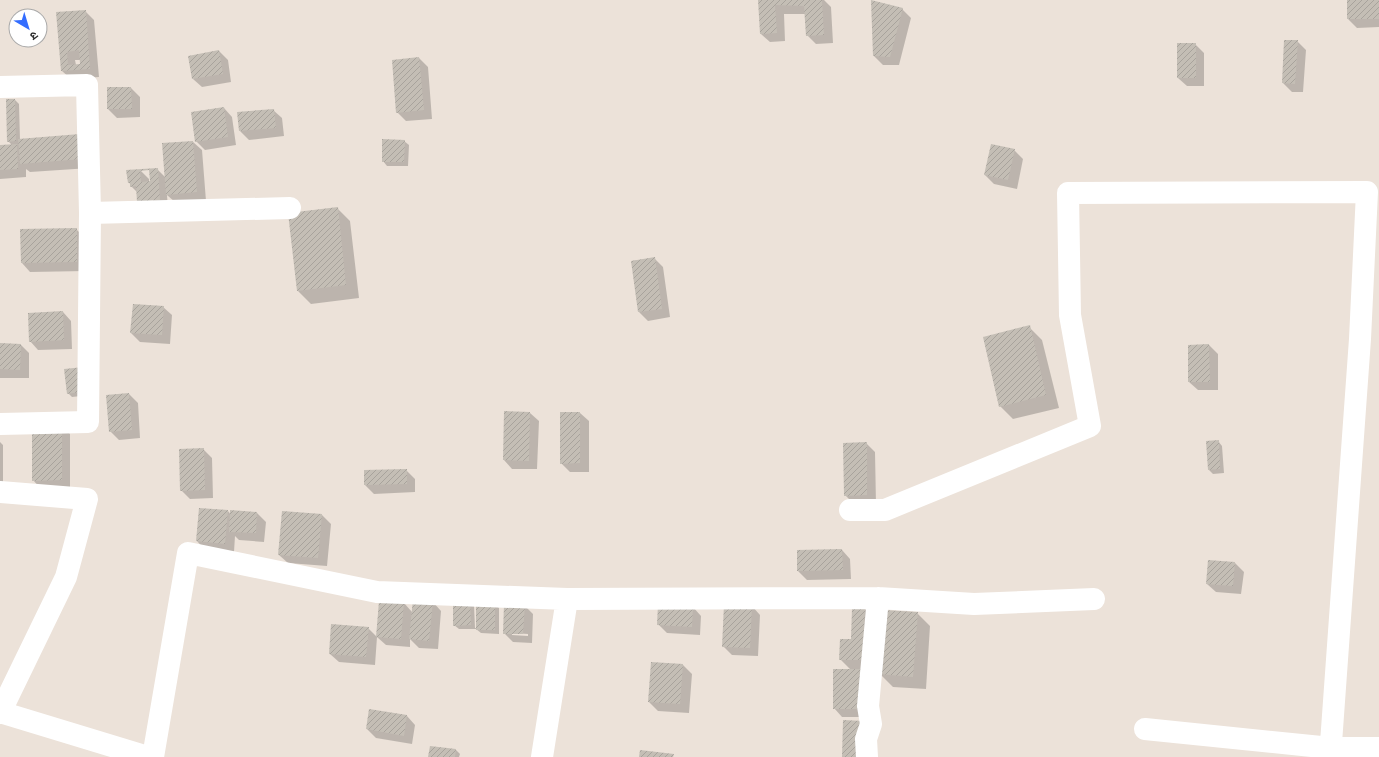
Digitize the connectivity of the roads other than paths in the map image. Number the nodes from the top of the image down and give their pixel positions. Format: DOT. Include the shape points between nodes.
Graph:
graph roads {
  1 [pos="0,87"];
  2 [pos="290,208"];
  3 [pos="90,213"];
  4 [pos="0,424"];
  5 [pos="0,492"];
  6 [pos="850,510"];
  7 [pos="878,598"];
  8 [pos="567,599"];
  9 [pos="1094,599"];
  10 [pos="0,712"];
  11 [pos="1145,729"];
  12 [pos="1379,748"];
  13 [pos="1330,752"];
  14 [pos="148,757"];
  15 [pos="153,757"];
  16 [pos="542,757"];
  17 [pos="867,757"];
  1 -- 3 [label="street" via="87,85"];
  2 -- 3 [label="street"];
  3 -- 4 [label="street" via="88,422"];
  5 -- 10 [label="street" via="87,499 66,577"];
  6 -- 13 [label="street" via="885,510 1090,426 1070,315 1068,193 1367,192 1359,346"];
  7 -- 8 [label="street"];
  7 -- 9 [label="street" via="974,604"];
  7 -- 17 [label="street" via="868,706 871,724 866,739"];
  8 -- 15 [label="street" via="377,592 188,552"];
  8 -- 16 [label="street"];
  10 -- 14 [label="street"];
  11 -- 13 [label="street"];
  12 -- 13 [label="street"];
}
